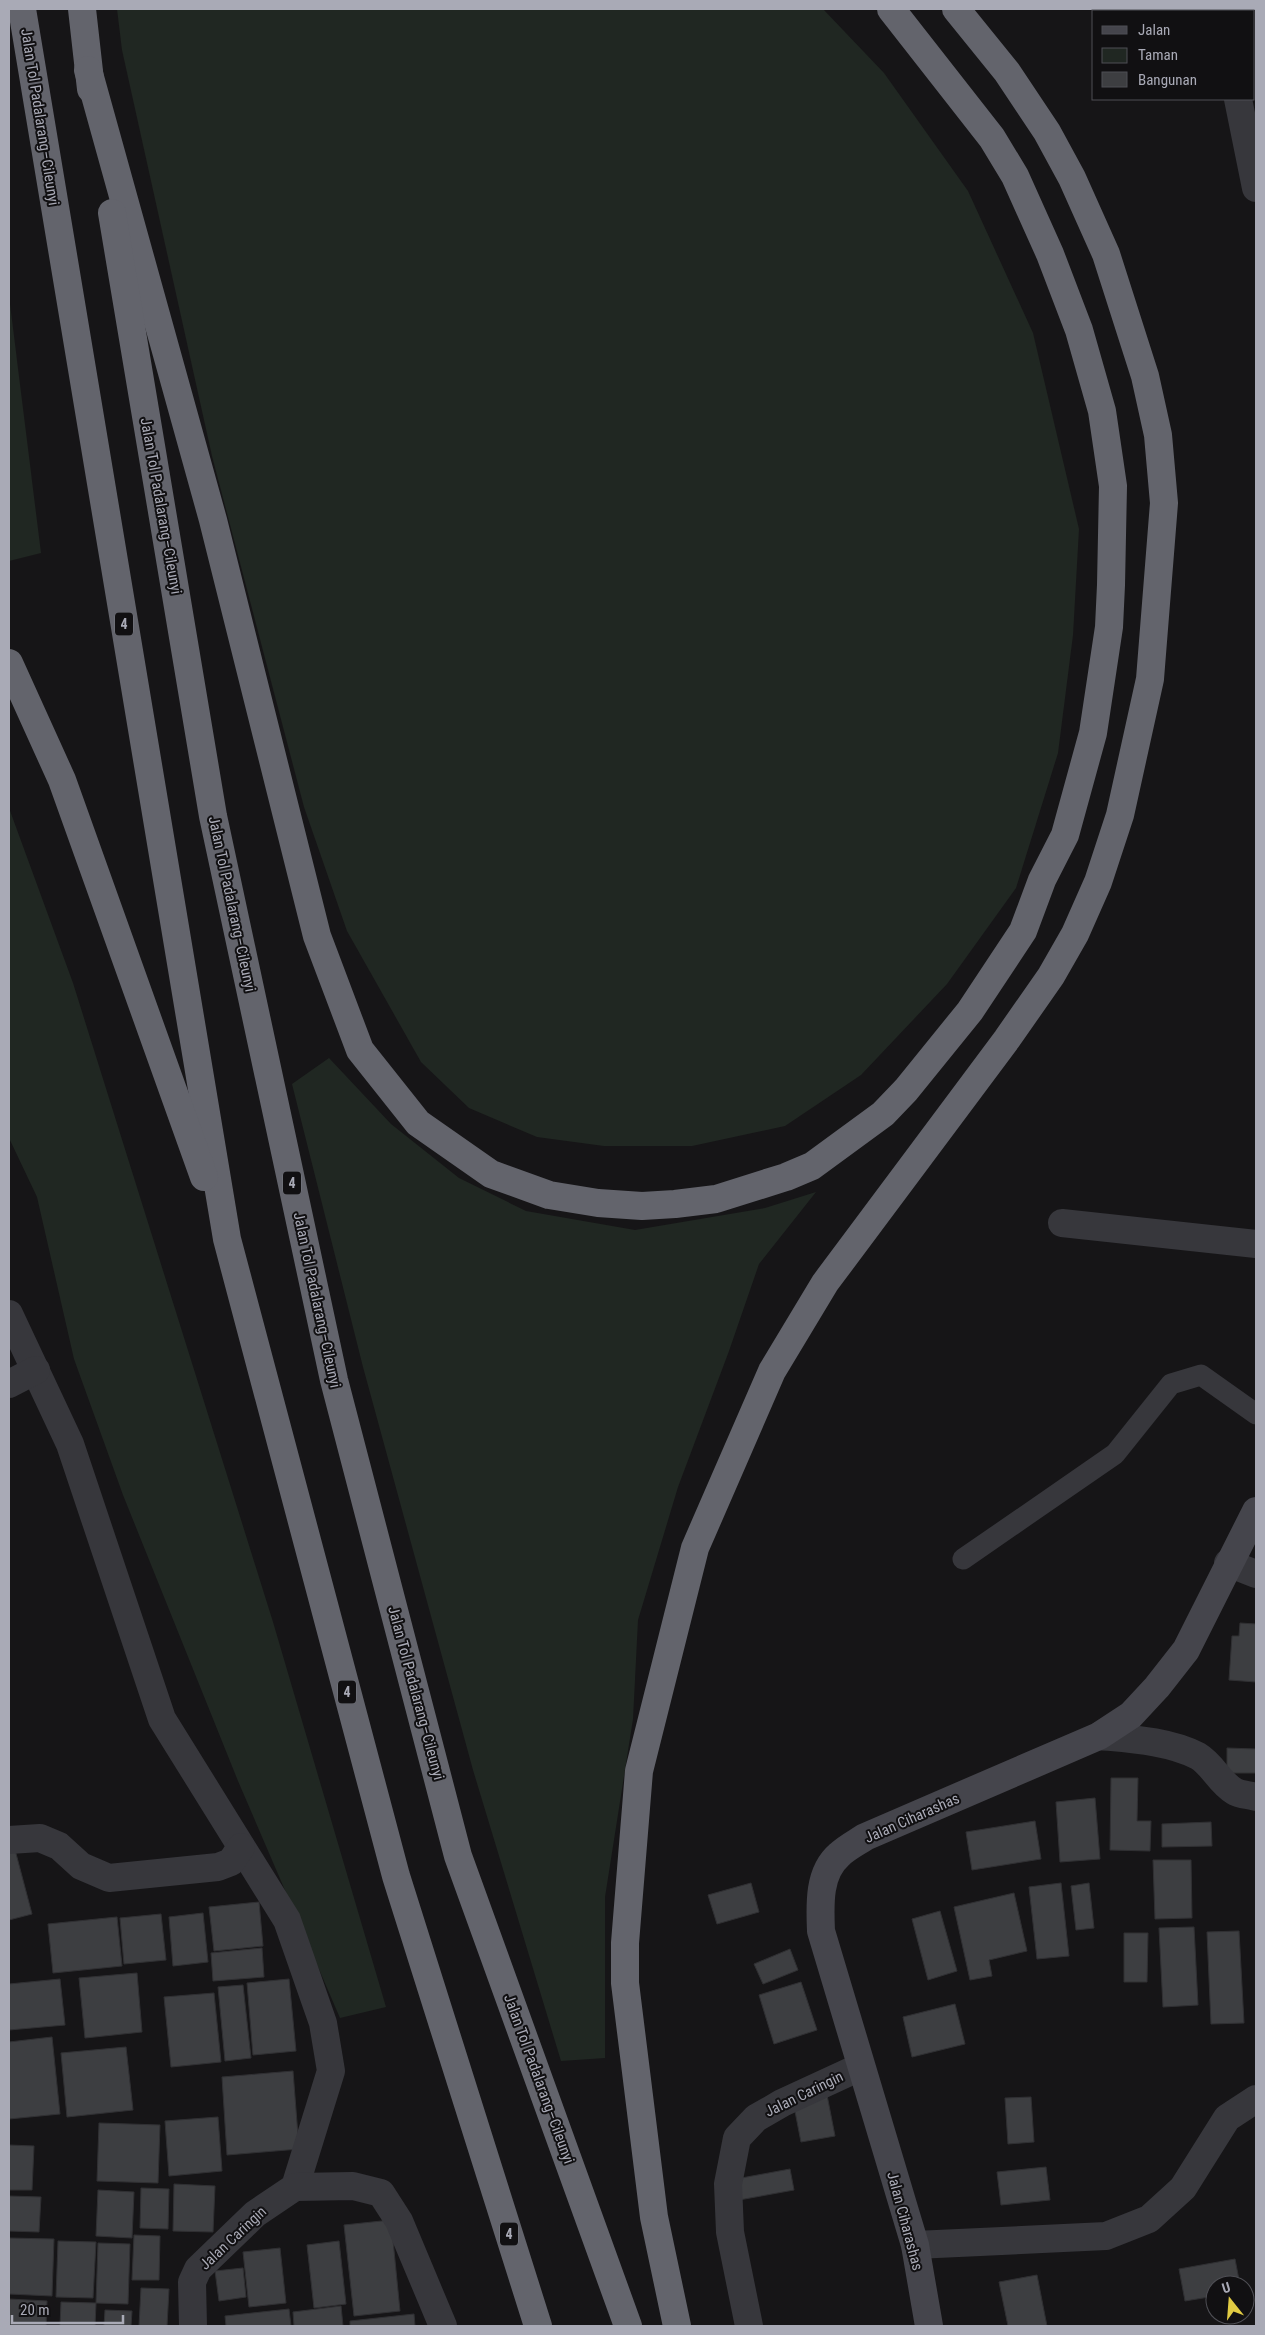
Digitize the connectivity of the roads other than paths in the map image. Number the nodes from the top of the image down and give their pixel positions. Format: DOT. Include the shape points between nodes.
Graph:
graph roads {
  1 [pos="22,9"];
  2 [pos="82,9"];
  3 [pos="891,9"];
  4 [pos="956,9"];
  5 [pos="88,70"];
  6 [pos="1238,100"];
  7 [pos="1256,188"];
  8 [pos="9,663"];
  9 [pos="1062,1223"];
  10 [pos="227,1239"];
  11 [pos="1256,1244"];
  12 [pos="9,1314"];
  13 [pos="36,1370"];
  14 [pos="9,1384"];
  15 [pos="1256,1414"];
  16 [pos="1256,1511"];
  17 [pos="963,1559"];
  18 [pos="1228,1563"];
  19 [pos="1256,1574"];
  20 [pos="1099,1736"];
  21 [pos="1256,1797"];
  22 [pos="9,1840"];
  23 [pos="240,1847"];
  24 [pos="860,2067"];
  25 [pos="1256,2098"];
  26 [pos="294,2188"];
  27 [pos="914,2245"];
  28 [pos="192,2326"];
  29 [pos="444,2326"];
  30 [pos="538,2326"];
  31 [pos="628,2326"];
  32 [pos="677,2326"];
  33 [pos="749,2326"];
  34 [pos="929,2326"];
  1 -- 10 [label="highway, Jalan Tol Padalarang–Cileunyi / 4"];
  2 -- 5 [label="highway, Jalan Tol Padalarang–Cileunyi / 4"];
  3 -- 5 [label="highway" via="975,115 1015,176 1079,330 1102,411 1113,486 1111,585 1108,637 1093,733 1065,835 1042,880 1023,931 970,1011 906,1090 883,1114 812,1166 716,1198 676,1204 642,1206 549,1195 491,1174 418,1123 360,1050 317,936 213,520"];
  4 -- 32 [label="highway" via="1007,72 1047,132 1072,178 1106,254 1145,376 1158,435 1164,503 1150,679 1120,815 1098,882 1075,934 1051,976 1007,1039 825,1283 772,1371 695,1548 639,1771 624,1983 654,2217"];
  5 -- 31 [label="highway, Jalan Tol Padalarang–Cileunyi / 4" via="213,816 334,1380 458,1856"];
  6 -- 7 [label="street"];
  8 -- 10 [label="highway" via="62,780"];
  9 -- 11 [label="street"];
  10 -- 30 [label="highway, Jalan Tol Padalarang–Cileunyi / 4" via="396,1876"];
  12 -- 13 [label="street"];
  13 -- 14 [label="street"];
  13 -- 23 [label="street" via="70,1444 162,1719"];
  15 -- 17 [label="lane" via="1201,1375 1171,1384 1115,1454"];
  16 -- 18 [label="street, Jalan Ciharashas"];
  18 -- 19 [label="street"];
  18 -- 20 [label="street, Jalan Ciharashas" via="1186,1650 1131,1715"];
  20 -- 21 [label="street" via="1130,1739 1197,1756 1210,1764 1234,1791"];
  20 -- 24 [label="street, Jalan Ciharashas" via="865,1837 837,1856 825,1873 820,1902 821,1931"];
  22 -- 23 [label="street" via="40,1838 59,1846 81,1866 109,1878 218,1867 231,1862"];
  23 -- 26 [label="street" via="287,1920 323,2023 331,2071"];
  24 -- 27 [label="street, Jalan Ciharashas"];
  24 -- 33 [label="street, Jalan Caringin" via="756,2118 737,2138 728,2184 730,2232"];
  25 -- 27 [label="street" via="1227,2118 1183,2188 1149,2219 1106,2236"];
  26 -- 28 [label="street, Jalan Caringin" via="255,2214 198,2269 192,2282"];
  26 -- 29 [label="street" via="353,2186 381,2193 399,2221"];
  27 -- 34 [label="street, Jalan Ciharashas"];
}
